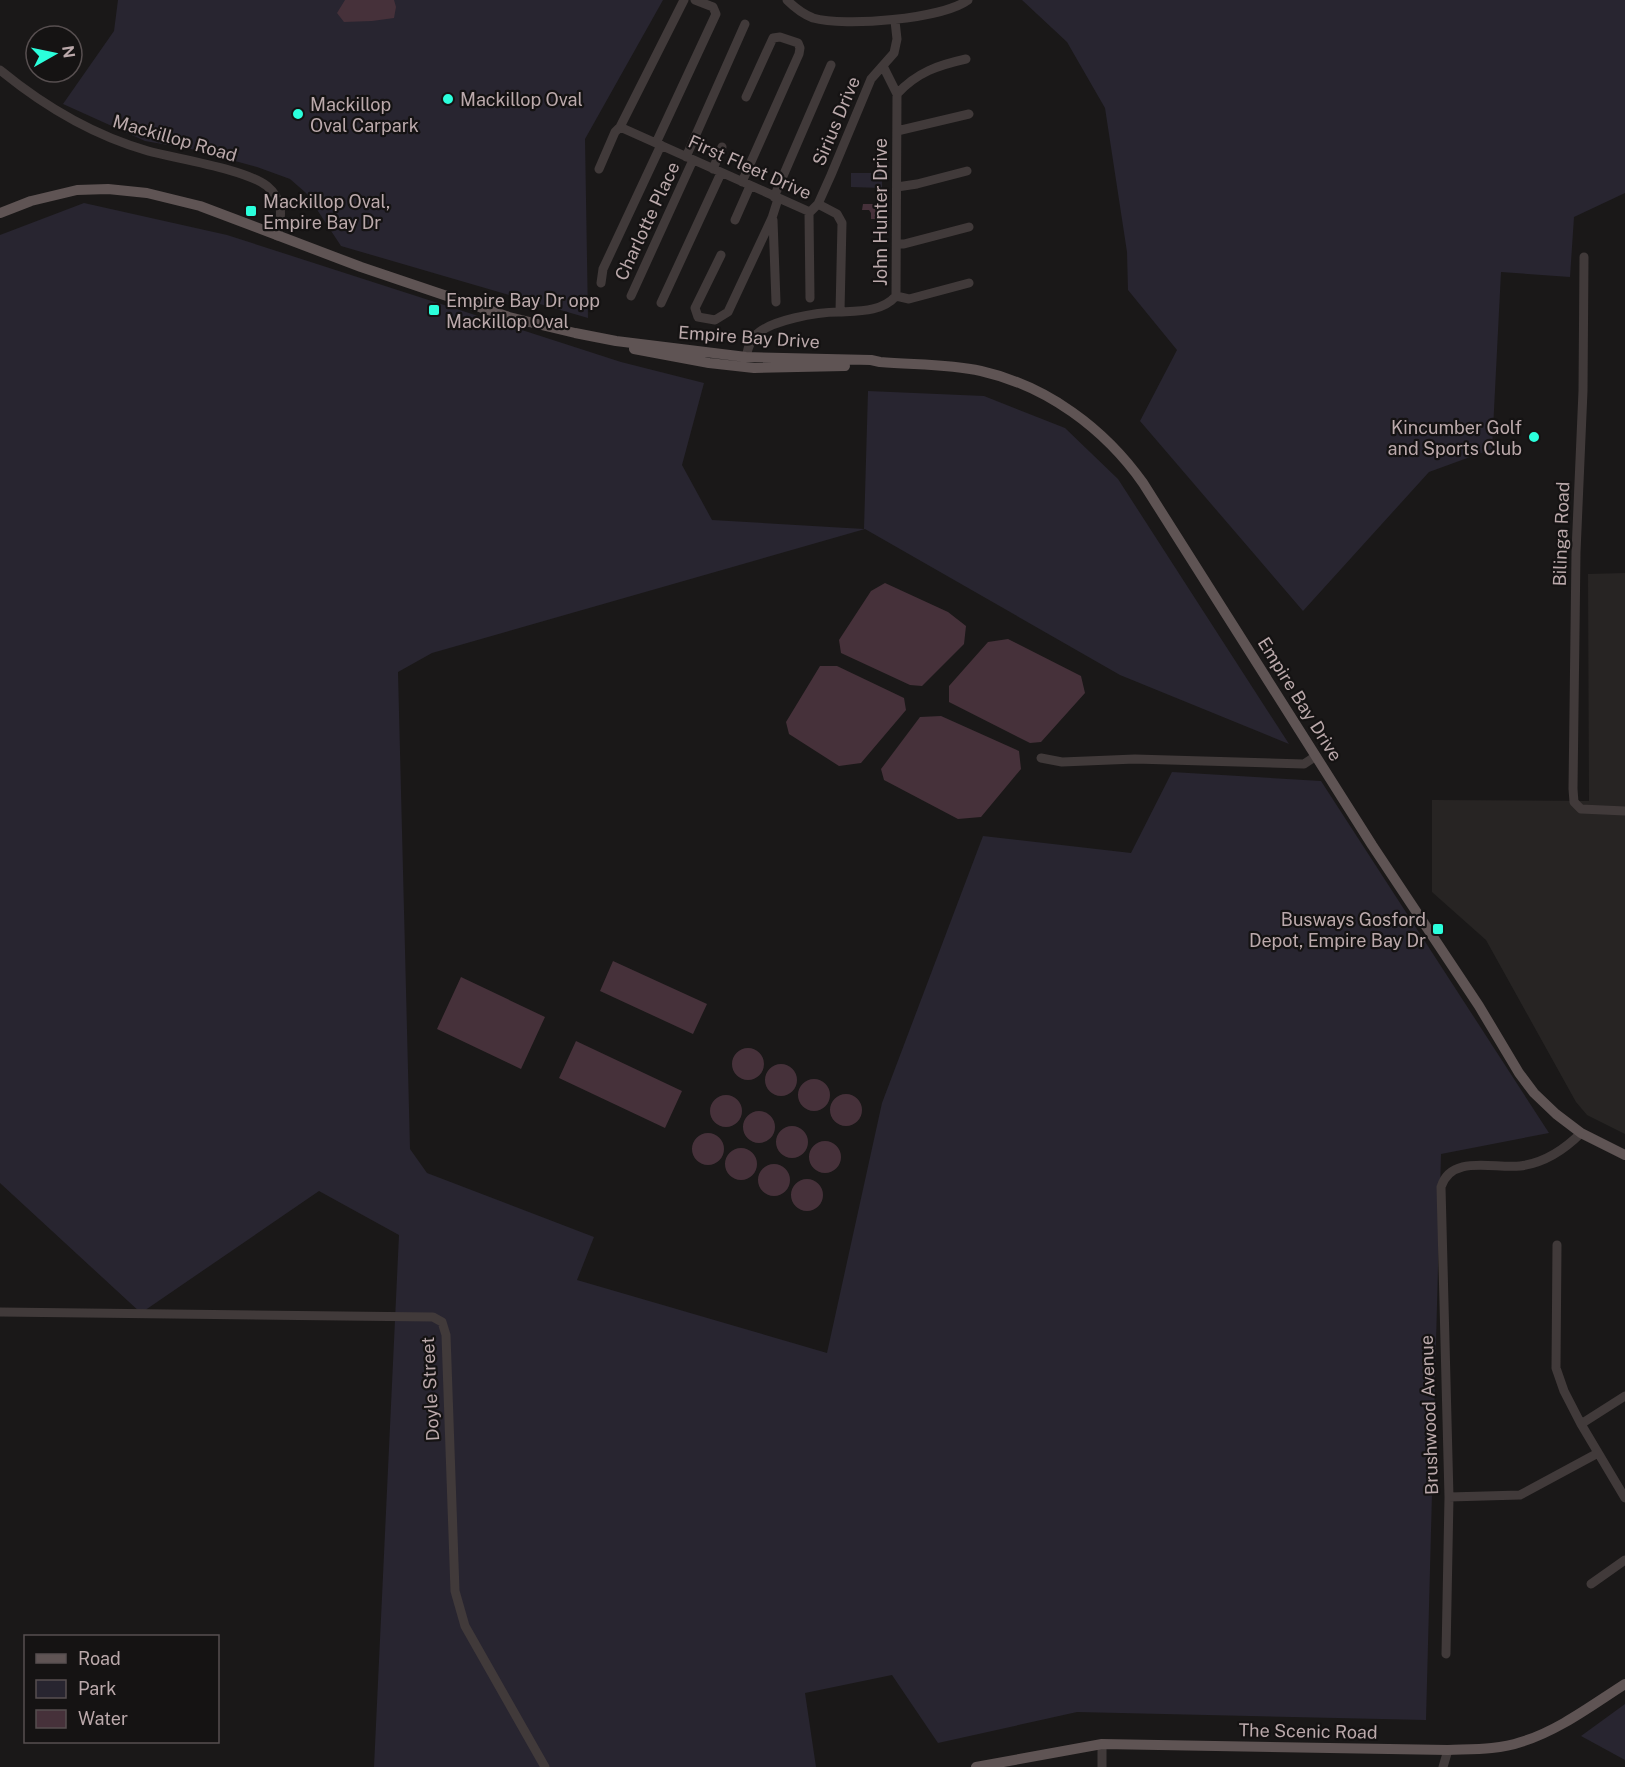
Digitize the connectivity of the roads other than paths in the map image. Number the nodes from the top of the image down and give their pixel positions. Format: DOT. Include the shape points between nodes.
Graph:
graph roads {
  1 [pos="684,0"];
  2 [pos="695,0"];
  3 [pos="787,0"];
  4 [pos="968,0"];
  5 [pos="896,21"];
  6 [pos="745,24"];
  7 [pos="966,59"];
  8 [pos="831,65"];
  9 [pos="883,66"];
  10 [pos="0,70"];
  11 [pos="897,94"];
  12 [pos="746,97"];
  13 [pos="969,114"];
  14 [pos="620,127"];
  15 [pos="897,131"];
  16 [pos="658,144"];
  17 [pos="722,147"];
  18 [pos="690,158"];
  19 [pos="599,169"];
  20 [pos="717,171"];
  21 [pos="967,171"];
  22 [pos="746,184"];
  23 [pos="897,187"];
  24 [pos="776,198"];
  25 [pos="818,204"];
  26 [pos="0,213"];
  27 [pos="809,213"];
  28 [pos="772,218"];
  29 [pos="735,220"];
  30 [pos="969,227"];
  31 [pos="277,236"];
  32 [pos="897,244"];
  33 [pos="721,255"];
  34 [pos="1584,256"];
  35 [pos="601,283"];
  36 [pos="969,284"];
  37 [pos="631,296"];
  38 [pos="896,296"];
  39 [pos="810,298"];
  40 [pos="776,302"];
  41 [pos="661,303"];
  42 [pos="840,312"];
  43 [pos="616,341"];
  44 [pos="746,357"];
  45 [pos="880,362"];
  46 [pos="710,363"];
  47 [pos="784,368"];
  48 [pos="1316,756"];
  49 [pos="1041,758"];
  50 [pos="1625,811"];
  51 [pos="1581,1133"];
  52 [pos="1625,1155"];
  53 [pos="1557,1245"];
  54 [pos="0,1312"];
  55 [pos="1625,1396"];
  56 [pos="1581,1424"];
  57 [pos="1598,1453"];
  58 [pos="1449,1497"];
  59 [pos="1625,1498"];
  60 [pos="1625,1560"];
  61 [pos="1591,1584"];
  62 [pos="1446,1654"];
  63 [pos="1625,1684"];
  64 [pos="1102,1744"];
  65 [pos="1448,1750"];
  66 [pos="545,1767"];
  67 [pos="976,1767"];
  68 [pos="1102,1767"];
  69 [pos="1443,1767"];
  1 -- 14 [label="street"];
  2 -- 16 [label="street" via="713,8 716,14"];
  3 -- 5 [label="street" via="807,15 820,19"];
  4 -- 5 [label="street"];
  5 -- 9 [label="street, Sirius Drive" via="896,47"];
  6 -- 18 [label="street, Charlotte Place"];
  7 -- 11 [label="street" via="928,70"];
  8 -- 24 [label="street"];
  9 -- 11 [label="street, John Hunter Drive"];
  9 -- 25 [label="street, Sirius Drive" via="871,79"];
  10 -- 31 [label="street, Mackillop Road" via="57,112 91,130 263,183 281,208"];
  11 -- 15 [label="street, John Hunter Drive"];
  12 -- 22 [label="street" via="773,38 798,43 799,54"];
  13 -- 15 [label="street"];
  14 -- 16 [label="street, First Fleet Drive"];
  14 -- 19 [label="street"];
  15 -- 23 [label="street, John Hunter Drive"];
  16 -- 18 [label="street, First Fleet Drive"];
  16 -- 35 [label="street" via="603,269"];
  17 -- 20 [label="street"];
  18 -- 20 [label="street, First Fleet Drive"];
  18 -- 37 [label="street, Charlotte Place"];
  20 -- 22 [label="street, First Fleet Drive"];
  20 -- 41 [label="street"];
  21 -- 23 [label="street"];
  22 -- 24 [label="street, First Fleet Drive"];
  22 -- 29 [label="street"];
  23 -- 32 [label="street, John Hunter Drive"];
  24 -- 27 [label="street, First Fleet Drive"];
  24 -- 28 [label="street"];
  25 -- 27 [label="street, First Fleet Drive"];
  25 -- 42 [label="street, First Fleet Drive" via="837,214 842,223"];
  26 -- 31 [label="main road, Empire Bay Drive" via="77,190 129,191 181,200"];
  27 -- 39 [label="street"];
  28 -- 33 [label="street" via="728,312 715,320 698,317 695,308"];
  28 -- 40 [label="street"];
  30 -- 32 [label="street"];
  31 -- 43 [label="main road, Empire Bay Drive" via="509,317"];
  32 -- 38 [label="street, John Hunter Drive"];
  34 -- 50 [label="street, Bilinga Road" via="1573,789 1574,802 1581,809"];
  36 -- 38 [label="street" via="909,299"];
  38 -- 42 [label="street, John Hunter Drive" via="876,308"];
  42 -- 44 [label="street, John Hunter Drive" via="772,324 753,337"];
  43 -- 44 [label="main road, Empire Bay Drive"];
  43 -- 46 [label="main road, Empire Bay Drive" via="634,349"];
  44 -- 45 [label="main road, Empire Bay Drive"];
  44 -- 46 [label="main road"];
  44 -- 47 [label="main road" via="758,364"];
  45 -- 47 [label="main road, Empire Bay Drive"];
  45 -- 48 [label="main road, Empire Bay Drive" via="969,369 999,376 1050,398 1096,431 1143,483"];
  46 -- 47 [label="main road, Empire Bay Drive"];
  48 -- 49 [label="street" via="1304,764 1135,759 1062,762"];
  48 -- 51 [label="main road, Empire Bay Drive" via="1519,1073 1545,1104"];
  51 -- 52 [label="main road, Empire Bay Drive"];
  51 -- 58 [label="street, Brushwood Avenue" via="1542,1160 1520,1166 1461,1167 1444,1176 1440,1209"];
  53 -- 56 [label="street" via="1556,1368"];
  54 -- 66 [label="street, Doyle Street" via="433,1317 442,1322 446,1335 455,1591 465,1626"];
  55 -- 56 [label="street"];
  56 -- 57 [label="street"];
  57 -- 58 [label="street" via="1520,1494"];
  57 -- 59 [label="street"];
  58 -- 62 [label="street, Brushwood Avenue"];
  60 -- 61 [label="street"];
  63 -- 65 [label="main road, The Scenic Road" via="1543,1734 1520,1743"];
  64 -- 65 [label="main road, The Scenic Road"];
  64 -- 67 [label="main road, The Scenic Road"];
  64 -- 68 [label="street"];
  65 -- 69 [label="street"];
}
